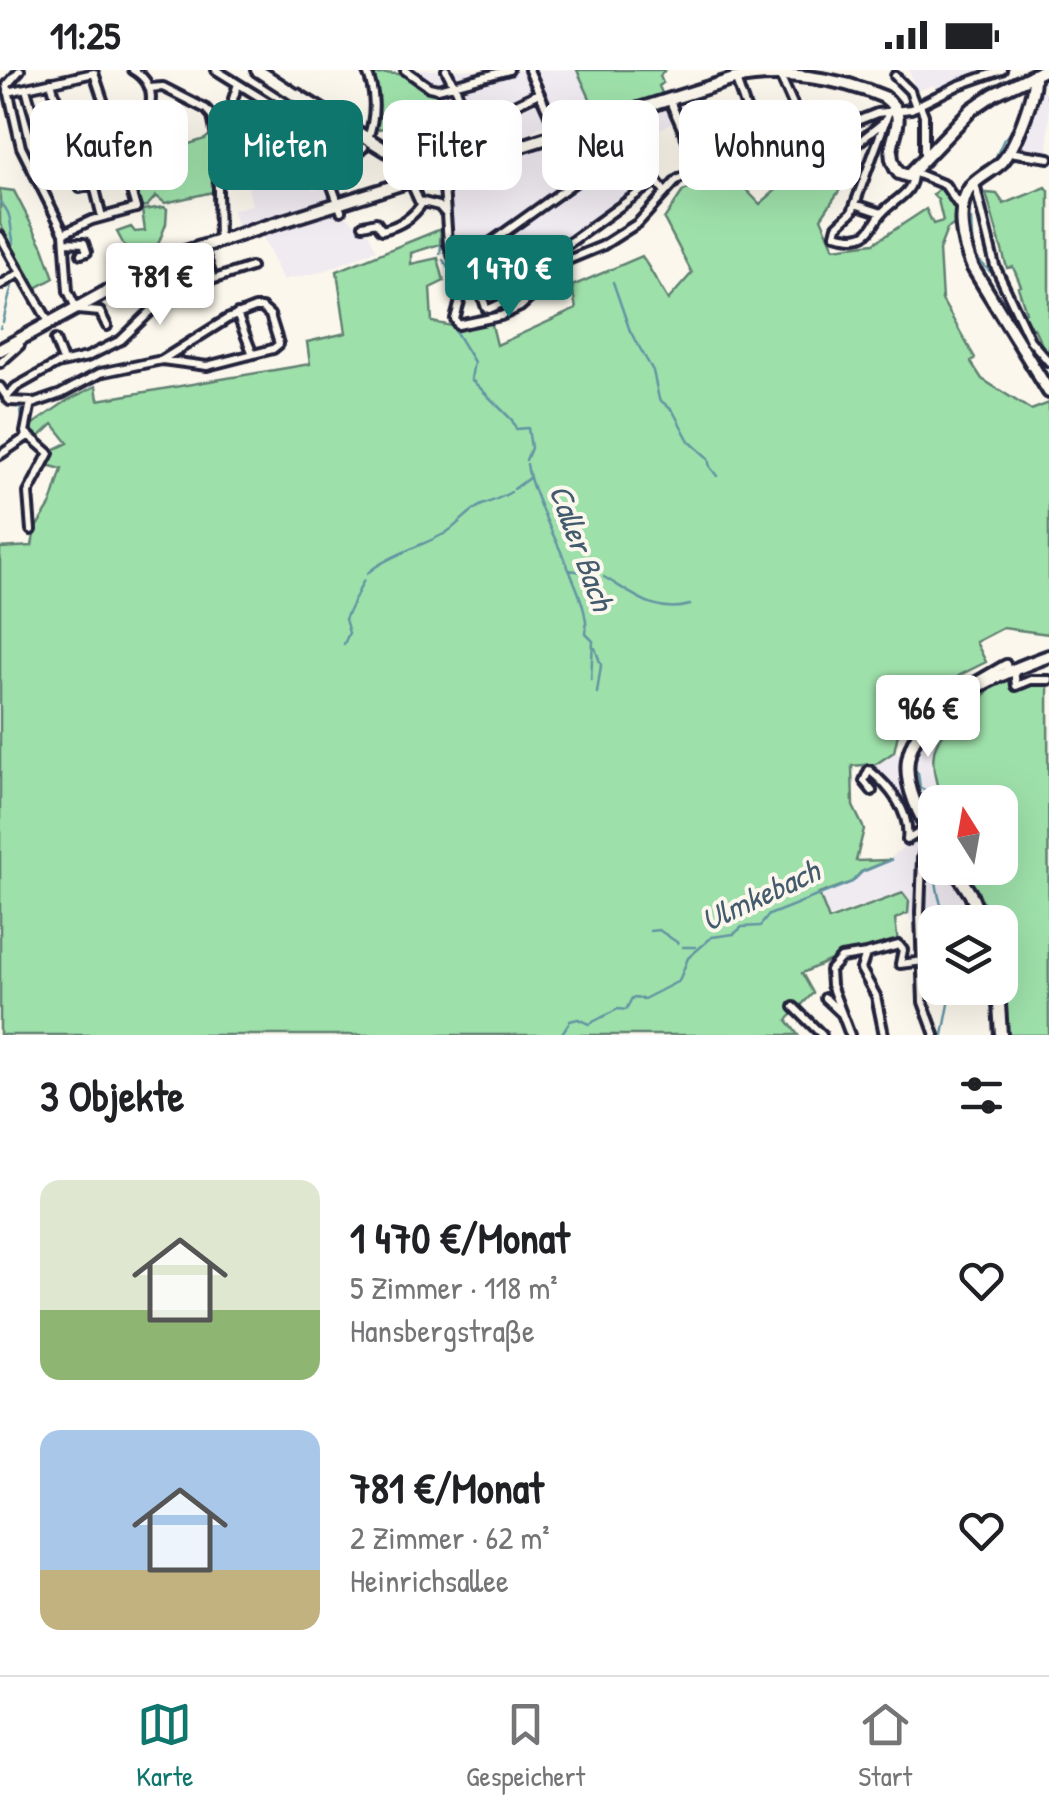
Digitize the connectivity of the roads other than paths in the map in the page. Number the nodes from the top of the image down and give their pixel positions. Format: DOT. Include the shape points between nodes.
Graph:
graph roads {
  1 [pos="133,70"];
  2 [pos="216,70"];
  3 [pos="257,70"];
  4 [pos="366,70"];
  5 [pos="405,70"];
  6 [pos="446,70"];
  7 [pos="509,70"];
  8 [pos="527,70"];
  9 [pos="1002,70"];
  10 [pos="17,71"];
  11 [pos="778,72"];
  12 [pos="804,72"];
  13 [pos="1036,72"];
  14 [pos="418,73"];
  15 [pos="734,76"];
  16 [pos="895,76"];
  17 [pos="51,82"];
  18 [pos="238,84"];
  19 [pos="453,84"];
  20 [pos="149,88"];
  21 [pos="26,89"];
  22 [pos="8,92"];
  23 [pos="538,94"];
  24 [pos="669,99"];
  25 [pos="56,100"];
  26 [pos="103,100"];
  27 [pos="151,100"];
  28 [pos="234,100"];
  29 [pos="264,100"];
  30 [pos="459,100"];
  31 [pos="522,100"];
  32 [pos="743,100"];
  33 [pos="791,100"];
  34 [pos="30,102"];
  35 [pos="542,102"];
  36 [pos="659,102"];
  37 [pos="918,106"];
  38 [pos="208,111"];
  39 [pos="891,114"];
  40 [pos="861,120"];
  41 [pos="679,121"];
  42 [pos="861,139"];
  43 [pos="366,143"];
  44 [pos="363,146"];
  45 [pos="383,150"];
  46 [pos="1009,152"];
  47 [pos="1049,158"];
  48 [pos="924,159"];
  49 [pos="914,172"];
  50 [pos="679,181"];
  51 [pos="974,183"];
  52 [pos="659,185"];
  53 [pos="95,190"];
  54 [pos="132,190"];
  55 [pos="218,190"];
  56 [pos="332,190"];
  57 [pos="385,190"];
  58 [pos="413,190"];
  59 [pos="442,190"];
  60 [pos="564,190"];
  61 [pos="641,190"];
  62 [pos="664,192"];
  63 [pos="423,202"];
  64 [pos="443,203"];
  65 [pos="855,204"];
  66 [pos="338,207"];
  67 [pos="963,211"];
  68 [pos="882,213"];
  69 [pos="102,217"];
  70 [pos="363,226"];
  71 [pos="259,228"];
  72 [pos="0,236"];
  73 [pos="65,238"];
  74 [pos="218,240"];
  75 [pos="263,242"];
  76 [pos="202,246"];
  77 [pos="558,251"];
  78 [pos="87,254"];
  79 [pos="453,254"];
  80 [pos="563,262"];
  81 [pos="251,267"];
  82 [pos="146,268"];
  83 [pos="20,273"];
  84 [pos="518,274"];
  85 [pos="213,279"];
  86 [pos="0,285"];
  87 [pos="464,287"];
  88 [pos="480,290"];
  89 [pos="162,304"];
  90 [pos="76,308"];
  91 [pos="237,314"];
  92 [pos="49,322"];
  93 [pos="107,326"];
  94 [pos="18,340"];
  95 [pos="55,340"];
  96 [pos="0,350"];
  97 [pos="252,352"];
  98 [pos="162,360"];
  99 [pos="63,361"];
  100 [pos="1049,362"];
  101 [pos="0,364"];
  102 [pos="0,386"];
  103 [pos="1049,392"];
  104 [pos="8,399"];
  105 [pos="32,404"];
  106 [pos="2,407"];
  107 [pos="28,436"];
  108 [pos="0,455"];
  109 [pos="30,530"];
  110 [pos="1046,659"];
  111 [pos="1010,669"];
  112 [pos="1049,680"];
  113 [pos="954,694"];
  114 [pos="872,790"];
  115 [pos="918,804"];
  116 [pos="918,838"];
  117 [pos="866,954"];
  118 [pos="918,962"];
  119 [pos="824,998"];
  120 [pos="925,1005"];
  121 [pos="999,1005"];
  122 [pos="794,1007"];
  123 [pos="844,1015"];
  124 [pos="822,1035"];
  125 [pos="850,1035"];
  126 [pos="884,1035"];
  127 [pos="935,1035"];
  128 [pos="1001,1035"];
  1 -- 20 [label="street"];
  2 -- 18 [label="street"];
  3 -- 43 [label="main road"];
  4 -- 43 [label="street" via="374,109"];
  5 -- 14 [label="street"];
  6 -- 19 [label="street"];
  7 -- 19 [label="street"];
  8 -- 23 [label="street"];
  9 -- 37 [label="street"];
  10 -- 22 [label="street"];
  11 -- 12 [label="main road"];
  11 -- 15 [label="main road"];
  11 -- 33 [label="street"];
  12 -- 39 [label="main road" via="875,93 891,102"];
  13 -- 46 [label="main road"];
  13 -- 48 [label="main road" via="972,109"];
  14 -- 19 [label="street" via="435,88"];
  15 -- 24 [label="main road"];
  15 -- 32 [label="street"];
  16 -- 37 [label="street"];
  17 -- 21 [label="street"];
  17 -- 25 [label="street"];
  17 -- 26 [label="street" via="94,73"];
  18 -- 28 [label="street"];
  18 -- 29 [label="street"];
  19 -- 30 [label="street"];
  20 -- 27 [label="street"];
  20 -- 38 [label="street" via="163,87"];
  21 -- 22 [label="street"];
  21 -- 34 [label="street"];
  22 -- 73 [label="street" via="20,147"];
  23 -- 31 [label="street"];
  23 -- 35 [label="street"];
  24 -- 36 [label="main road"];
  24 -- 41 [label="street"];
  37 -- 39 [label="street"];
  37 -- 48 [label="street"];
  39 -- 40 [label="street"];
  39 -- 42 [label="street"];
  39 -- 49 [label="main road" via="892,164 902,175"];
  39 -- 65 [label="street"];
  43 -- 44 [label="street"];
  43 -- 45 [label="main road"];
  46 -- 47 [label="street"];
  46 -- 51 [label="main road"];
  48 -- 49 [label="main road"];
  49 -- 67 [label="street" via="944,186"];
  49 -- 68 [label="street" via="903,198"];
  50 -- 62 [label="street"];
  51 -- 67 [label="main road"];
  51 -- 100 [label="street" via="995,266 1030,340"];
  52 -- 62 [label="street"];
  53 -- 69 [label="street"];
  54 -- 69 [label="street" via="136,208"];
  55 -- 74 [label="street"];
  56 -- 66 [label="street"];
  57 -- 66 [label="main road"];
  58 -- 63 [label="street"];
  59 -- 64 [label="street"];
  60 -- 79 [label="street" via="490,243"];
  61 -- 77 [label="street"];
  62 -- 80 [label="street" via="652,210 602,246"];
  63 -- 64 [label="street"];
  63 -- 70 [label="street" via="396,226"];
  64 -- 79 [label="street"];
  65 -- 68 [label="street"];
  65 -- 68 [label="street" via="835,234 862,236"];
  66 -- 71 [label="main road"];
  67 -- 103 [label="main road" via="964,248"];
  69 -- 73 [label="street"];
  71 -- 74 [label="main road"];
  71 -- 75 [label="street"];
  72 -- 83 [label="street"];
  73 -- 78 [label="street" via="83,239"];
  73 -- 90 [label="street" via="66,284"];
  74 -- 76 [label="main road"];
  76 -- 82 [label="main road"];
  76 -- 85 [label="street"];
  77 -- 80 [label="street"];
  77 -- 84 [label="street"];
  79 -- 87 [label="street"];
  80 -- 87 [label="street" via="520,307 456,324"];
  81 -- 85 [label="street"];
  82 -- 89 [label="street"];
  82 -- 90 [label="main road"];
  83 -- 86 [label="street"];
  83 -- 92 [label="street"];
  84 -- 88 [label="street"];
  84 -- 88 [label="street" via="517,292 490,309"];
  85 -- 89 [label="street"];
  87 -- 88 [label="street"];
  89 -- 99 [label="street" via="121,340"];
  90 -- 92 [label="main road"];
  90 -- 93 [label="street" via="100,312"];
  91 -- 97 [label="street"];
  91 -- 97 [label="street" via="268,312 276,348"];
  91 -- 98 [label="street"];
  92 -- 94 [label="main road"];
  94 -- 96 [label="main road"];
  94 -- 101 [label="street"];
  95 -- 99 [label="street"];
  97 -- 98 [label="street" via="207,366"];
  98 -- 105 [label="street" via="113,370"];
  99 -- 104 [label="street" via="16,387"];
  102 -- 104 [label="street"];
  104 -- 105 [label="street"];
  104 -- 106 [label="street"];
  105 -- 107 [label="street" via="24,427"];
  107 -- 108 [label="street"];
  107 -- 109 [label="street" via="48,453 28,494"];
  110 -- 111 [label="main road"];
  111 -- 112 [label="street" via="1016,686"];
  111 -- 113 [label="street"];
  111 -- 115 [label="main road" via="957,699 914,738 908,780"];
  114 -- 116 [label="street" via="864,781 868,770 903,811 907,840"];
  117 -- 118 [label="street" via="899,945 900,964"];
  117 -- 123 [label="street" via="831,967"];
  117 -- 126 [label="street" via="861,969 876,996"];
  119 -- 123 [label="street"];
  120 -- 127 [label="street"];
  121 -- 128 [label="main road"];
  122 -- 124 [label="street"];
  123 -- 125 [label="street"];
}
